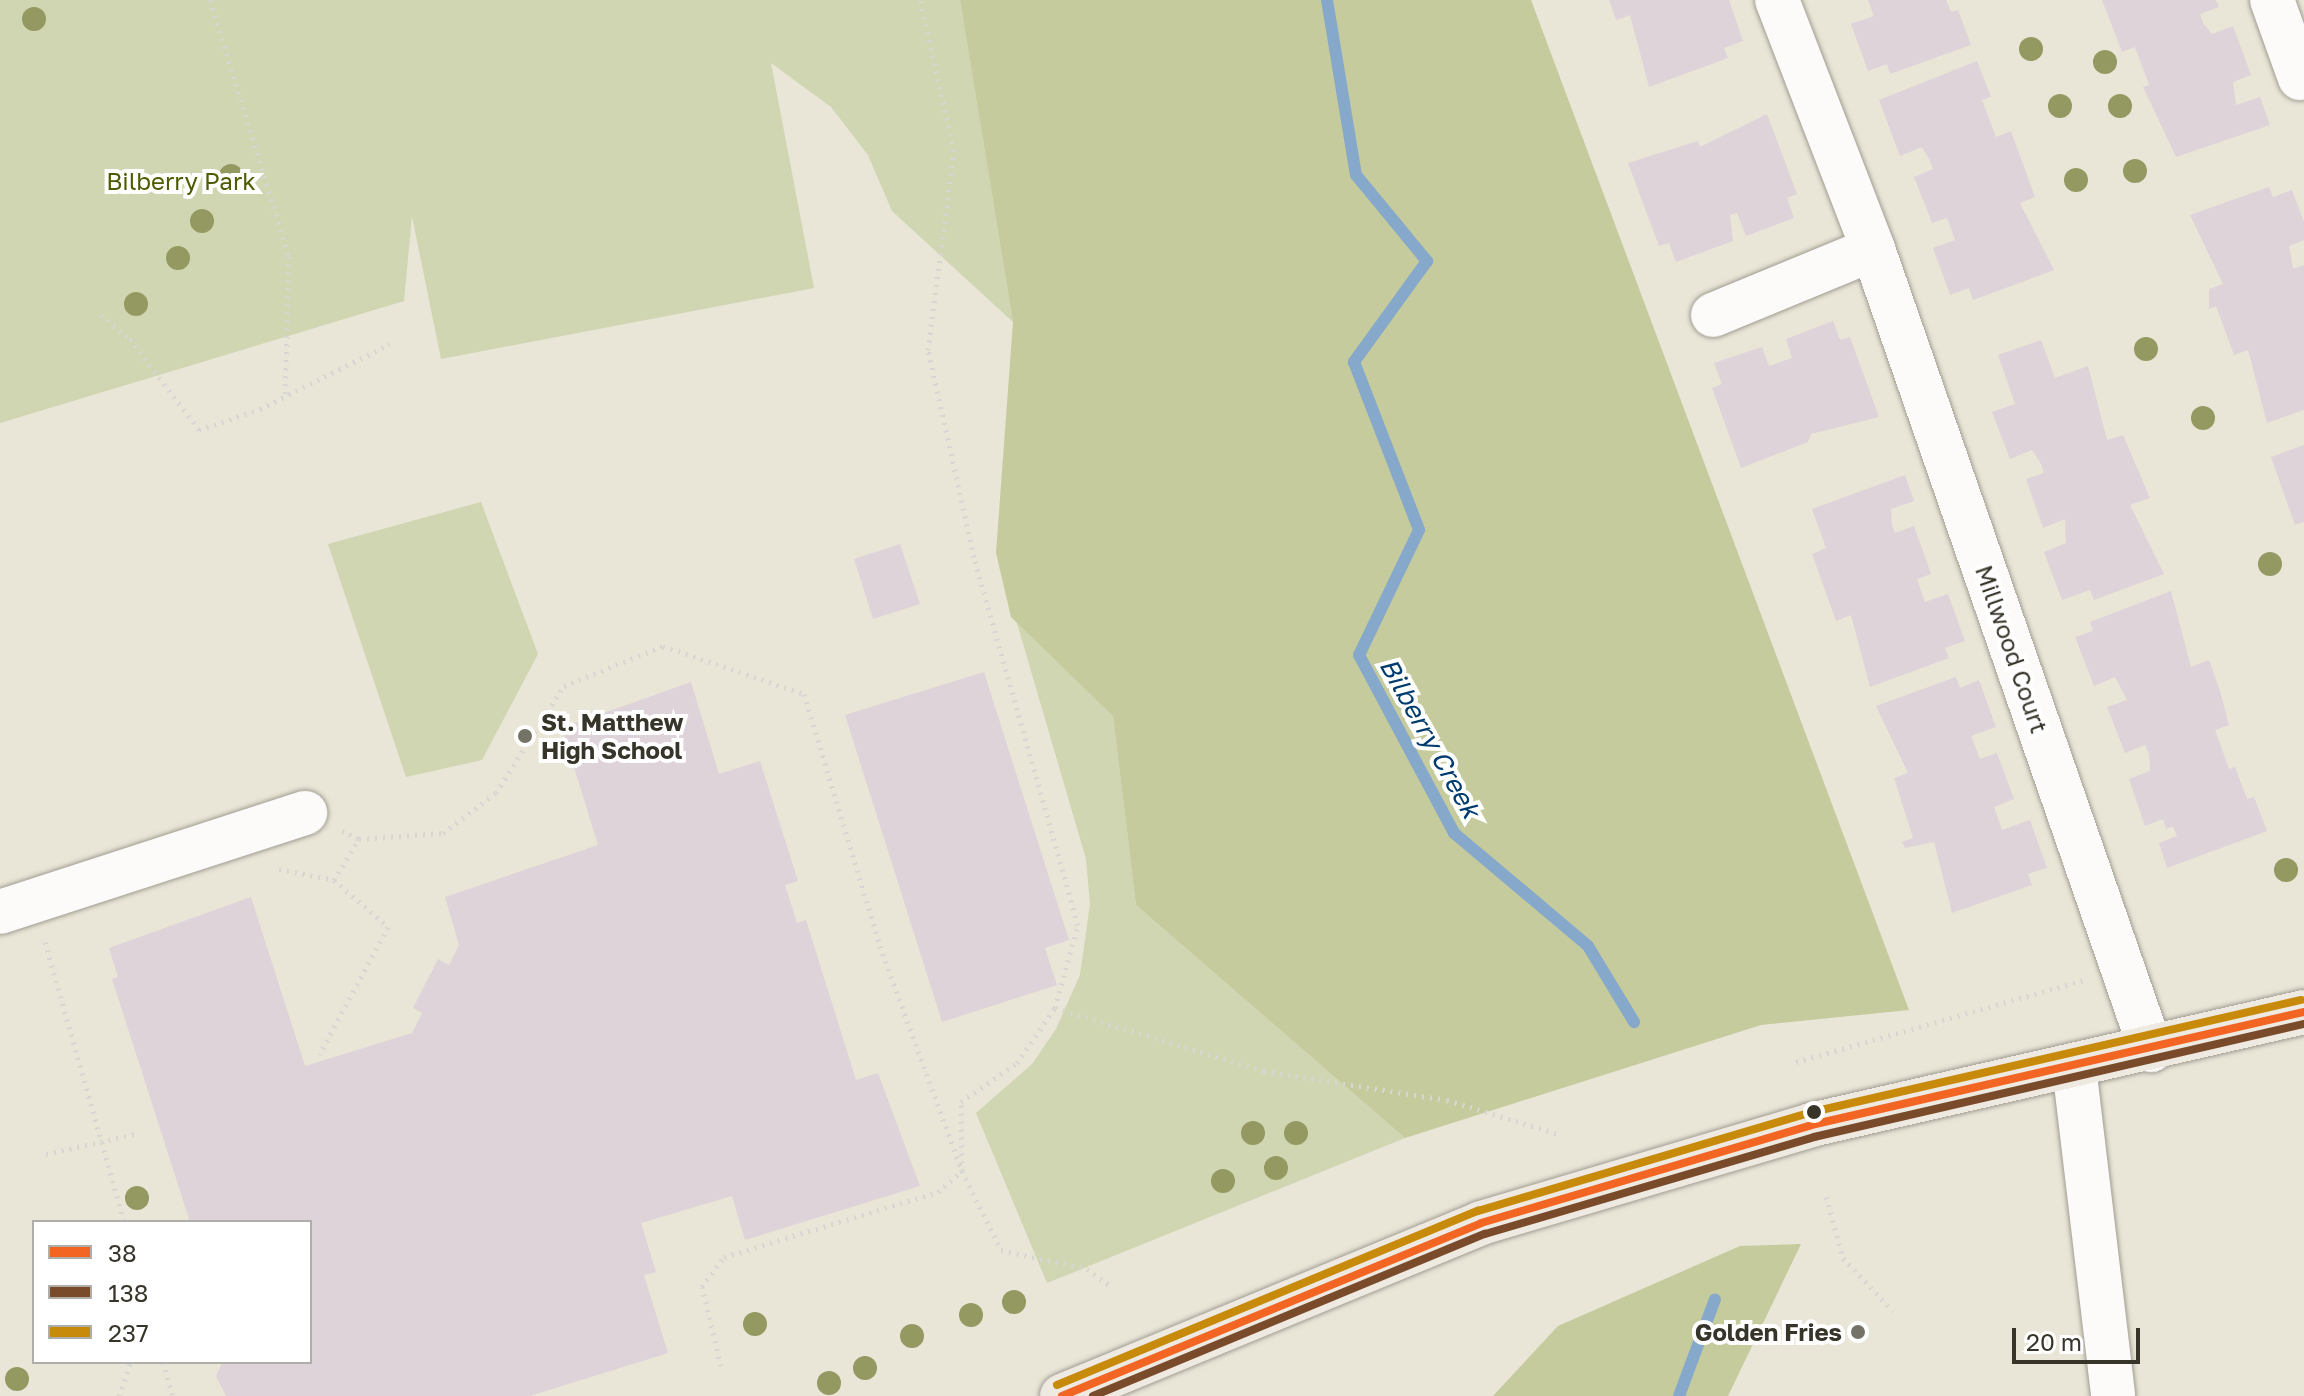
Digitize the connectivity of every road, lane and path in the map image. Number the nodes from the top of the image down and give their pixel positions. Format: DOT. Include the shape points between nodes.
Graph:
graph roads {
  1 [pos="210,0"];
  2 [pos="920,0"];
  3 [pos="1777,0"];
  4 [pos="2272,0"];
  5 [pos="2300,78"];
  6 [pos="1873,249"];
  7 [pos="101,315"];
  8 [pos="1713,315"];
  9 [pos="390,344"];
  10 [pos="285,397"];
  11 [pos="305,813"];
  12 [pos="359,839"];
  13 [pos="263,872"];
  14 [pos="334,880"];
  15 [pos="15,924"];
  16 [pos="55,938"];
  17 [pos="45,942"];
  18 [pos="2100,976"];
  19 [pos="1055,1008"];
  20 [pos="2301,1013"];
  21 [pos="2151,1050"];
  22 [pos="319,1055"];
  23 [pos="1796,1062"];
  24 [pos="2074,1067"];
  25 [pos="140,1133"];
  26 [pos="1558,1134"];
  27 [pos="100,1142"];
  28 [pos="46,1154"];
  29 [pos="962,1171"];
  30 [pos="1826,1197"];
  31 [pos="123,1220"];
  32 [pos="1109,1285"];
  33 [pos="1893,1311"];
  34 [pos="130,1364"];
  35 [pos="164,1364"];
  36 [pos="721,1366"];
  37 [pos="119,1396"];
  38 [pos="173,1396"];
  39 [pos="1062,1396"];
  40 [pos="2113,1396"];
  1 -- 10 [label="path" via="289,256"];
  2 -- 19 [label="path" via="954,151 928,350 974,557 1078,925"];
  3 -- 6 [label="street, Millwood Court"];
  4 -- 5 [label="street"];
  6 -- 8 [label="street"];
  6 -- 21 [label="street, Millwood Court"];
  7 -- 10 [label="path" via="130,339 199,430"];
  9 -- 10 [label="path"];
  11 -- 12 [label="path"];
  11 -- 15 [label="street"];
  12 -- 14 [label="path"];
  12 -- 29 [label="path" via="443,833 496,793 564,686 663,646 804,694 880,946"];
  13 -- 14 [label="path" via="277,868"];
  14 -- 22 [label="path" via="388,927"];
  15 -- 17 [label="path"];
  16 -- 17 [label="path"];
  17 -- 27 [label="path"];
  18 -- 23 [label="path"];
  19 -- 26 [label="path" via="1264,1071 1447,1100"];
  19 -- 29 [label="path" via="1017,1063 961,1102"];
  20 -- 21 [label="main road"];
  21 -- 24 [label="main road"];
  24 -- 39 [label="main road" via="1811,1125 1481,1223"];
  24 -- 40 [label="street"];
  25 -- 27 [label="path"];
  27 -- 28 [label="path"];
  27 -- 31 [label="path"];
  29 -- 32 [label="path" via="1001,1250 1087,1269"];
  29 -- 36 [label="path" via="938,1192 724,1257 702,1287"];
  30 -- 33 [label="path" via="1843,1258"];
  34 -- 37 [label="path"];
  35 -- 38 [label="path"];
}
